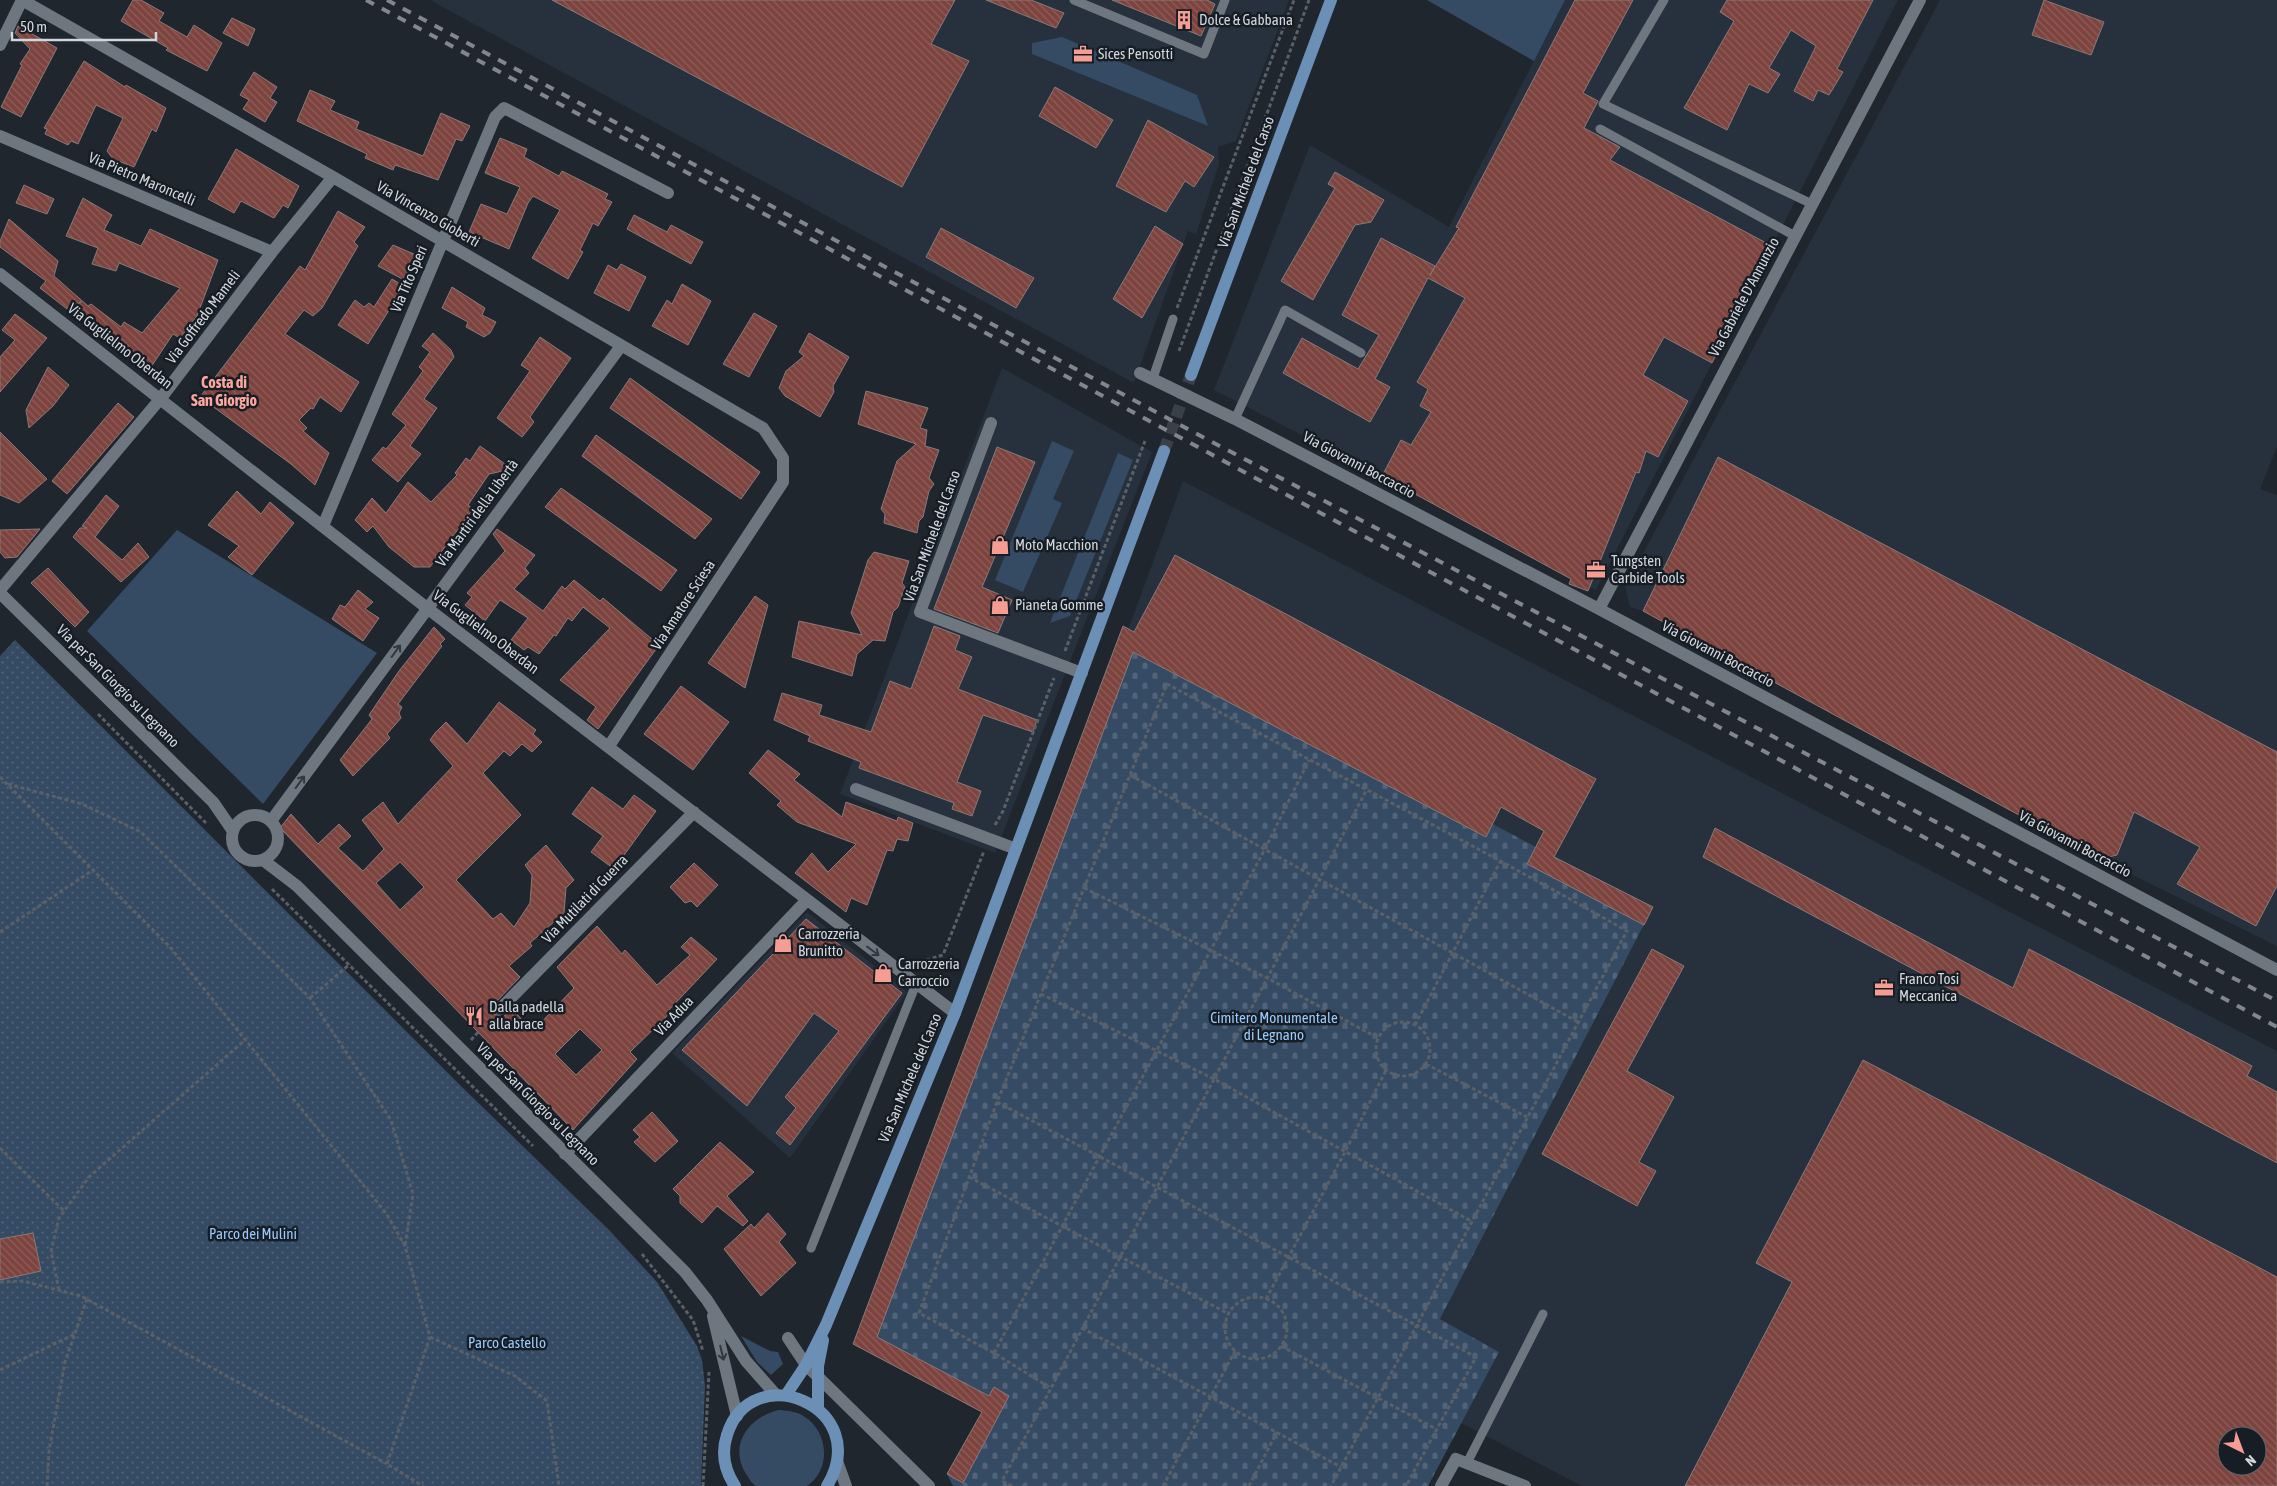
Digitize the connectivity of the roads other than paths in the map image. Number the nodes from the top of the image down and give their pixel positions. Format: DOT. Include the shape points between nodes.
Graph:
graph roads {
  1 [pos="22,0"];
  2 [pos="1074,0"];
  3 [pos="1225,0"];
  4 [pos="1331,0"];
  5 [pos="1664,0"];
  6 [pos="1920,0"];
  7 [pos="0,45"];
  8 [pos="1600,129"];
  9 [pos="0,136"];
  10 [pos="333,177"];
  11 [pos="668,194"];
  12 [pos="1812,204"];
  13 [pos="1795,236"];
  14 [pos="443,242"];
  15 [pos="272,252"];
  16 [pos="0,274"];
  17 [pos="1173,319"];
  18 [pos="621,346"];
  19 [pos="1361,353"];
  20 [pos="1140,373"];
  21 [pos="1191,375"];
  22 [pos="1153,378"];
  23 [pos="161,398"];
  24 [pos="1235,419"];
  25 [pos="991,423"];
  26 [pos="1164,451"];
  27 [pos="783,482"];
  28 [pos="323,526"];
  29 [pos="0,591"];
  30 [pos="427,608"];
  31 [pos="1599,609"];
  32 [pos="1082,673"];
  33 [pos="609,746"];
  34 [pos="856,789"];
  35 [pos="213,802"];
  36 [pos="694,812"];
  37 [pos="243,819"];
  38 [pos="271,821"];
  39 [pos="233,831"];
  40 [pos="1016,849"];
  41 [pos="274,852"];
  42 [pos="263,860"];
  43 [pos="297,886"];
  44 [pos="806,901"];
  45 [pos="2277,970"];
  46 [pos="916,984"];
  47 [pos="500,1010"];
  48 [pos="955,1014"];
  49 [pos="565,1154"];
  50 [pos="812,1248"];
  51 [pos="710,1306"];
  52 [pos="1542,1314"];
  53 [pos="826,1325"];
  54 [pos="788,1338"];
  55 [pos="806,1365"];
  56 [pos="818,1376"];
  57 [pos="781,1395"];
  58 [pos="818,1408"];
  59 [pos="737,1416"];
  60 [pos="837,1461"];
  61 [pos="1461,1461"];
  62 [pos="735,1486"];
  63 [pos="827,1486"];
  64 [pos="846,1486"];
  65 [pos="929,1486"];
  66 [pos="1441,1486"];
  67 [pos="1525,1486"];
  1 -- 7 [label="street"];
  1 -- 10 [label="street, Via Vincenzo Gioberti"];
  2 -- 3 [label="lane" via="1204,54"];
  4 -- 21 [label="main road, Via San Michele del Carso"];
  5 -- 12 [label="lane" via="1603,104"];
  6 -- 12 [label="street, Via Gabriele D'Annunzio"];
  8 -- 13 [label="lane"];
  9 -- 15 [label="street, Via Pietro Maroncelli"];
  10 -- 14 [label="street, Via Vincenzo Gioberti"];
  10 -- 15 [label="street, Via Goffredo Mameli"];
  11 -- 14 [label="street, Via Tito Speri" via="504,108 494,117"];
  12 -- 13 [label="street, Via Gabriele D'Annunzio"];
  13 -- 31 [label="street, Via Gabriele D'Annunzio"];
  14 -- 18 [label="street, Via Vincenzo Gioberti"];
  14 -- 28 [label="street, Via Tito Speri"];
  15 -- 23 [label="street, Via Goffredo Mameli"];
  16 -- 23 [label="street, Via Guglielmo Oberdan"];
  17 -- 22 [label="lane"];
  18 -- 27 [label="street, Via Vincenzo Gioberti" via="762,428 784,458"];
  18 -- 30 [label="street, Via Martiri della Libertà"];
  19 -- 24 [label="lane" via="1285,310"];
  20 -- 22 [label="street, Via Giovanni Boccaccio"];
  22 -- 24 [label="street, Via Giovanni Boccaccio"];
  23 -- 28 [label="street, Via Guglielmo Oberdan"];
  23 -- 29 [label="street, Via Goffredo Mameli"];
  24 -- 31 [label="street, Via Giovanni Boccaccio"];
  25 -- 32 [label="street, Via San Michele del Carso" via="920,612"];
  26 -- 32 [label="main road, Via San Michele del Carso"];
  27 -- 33 [label="street, Via Amatore Sciesa"];
  28 -- 30 [label="street, Via Guglielmo Oberdan"];
  29 -- 35 [label="street, Via per San Giorgio su Legnano"];
  30 -- 33 [label="street, Via Guglielmo Oberdan"];
  38 -- 30 [label="street, Via Martiri della Libertà, one-way"];
  31 -- 45 [label="street, Via Giovanni Boccaccio"];
  32 -- 40 [label="main road, Via San Michele del Carso"];
  33 -- 36 [label="street, Via Guglielmo Oberdan"];
  34 -- 40 [label="street"];
  35 -- 37 [label="street, Via per San Giorgio su Legnano"];
  35 -- 39 [label="street, Via per San Giorgio su Legnano"];
  36 -- 44 [label="street, Via Guglielmo Oberdan"];
  36 -- 47 [label="street, Via Mutilati di Guerra"];
  37 -- 38 [label="street, Via per San Giorgio su Legnano" via="257,815"];
  37 -- 39 [label="street"];
  38 -- 41 [label="street" via="278,832"];
  39 -- 42 [label="street, Via per San Giorgio su Legnano" via="233,846 237,852 249,860"];
  40 -- 48 [label="main road, Via San Michele del Carso"];
  41 -- 42 [label="street"];
  41 -- 43 [label="street, Via per San Giorgio su Legnano"];
  42 -- 43 [label="street, Via per San Giorgio su Legnano"];
  43 -- 49 [label="street, Via per San Giorgio su Legnano"];
  44 -- 46 [label="street, Via Guglielmo Oberdan, one-way"];
  44 -- 49 [label="street, Via Adua"];
  46 -- 48 [label="street, Via Guglielmo Oberdan"];
  46 -- 50 [label="lane, Via San Michele del Carso"];
  48 -- 53 [label="main road, Via San Michele del Carso"];
  49 -- 51 [label="street, Via per San Giorgio su Legnano" via="685,1272"];
  51 -- 57 [label="street, Via per San Giorgio su Legnano" via="746,1361"];
  51 -- 59 [label="street, Via per San Giorgio su Legnano, one-way"];
  52 -- 61 [label="lane"];
  53 -- 55 [label="main road, Via San Michele del Carso"];
  53 -- 56 [label="main road, Via San Michele del Carso"];
  54 -- 55 [label="street"];
  55 -- 56 [label="street"];
  55 -- 57 [label="main road, Via San Michele del Carso"];
  56 -- 58 [label="main road, Via San Michele del Carso"];
  56 -- 65 [label="street"];
  57 -- 58 [label="main road" via="805,1400"];
  57 -- 59 [label="main road" via="761,1398"];
  58 -- 60 [label="main road" via="835,1432"];
  59 -- 62 [label="main road" via="729,1428 724,1458"];
  60 -- 63 [label="main road"];
  60 -- 64 [label="street"];
  61 -- 66 [label="street"];
  61 -- 67 [label="street"];
}
